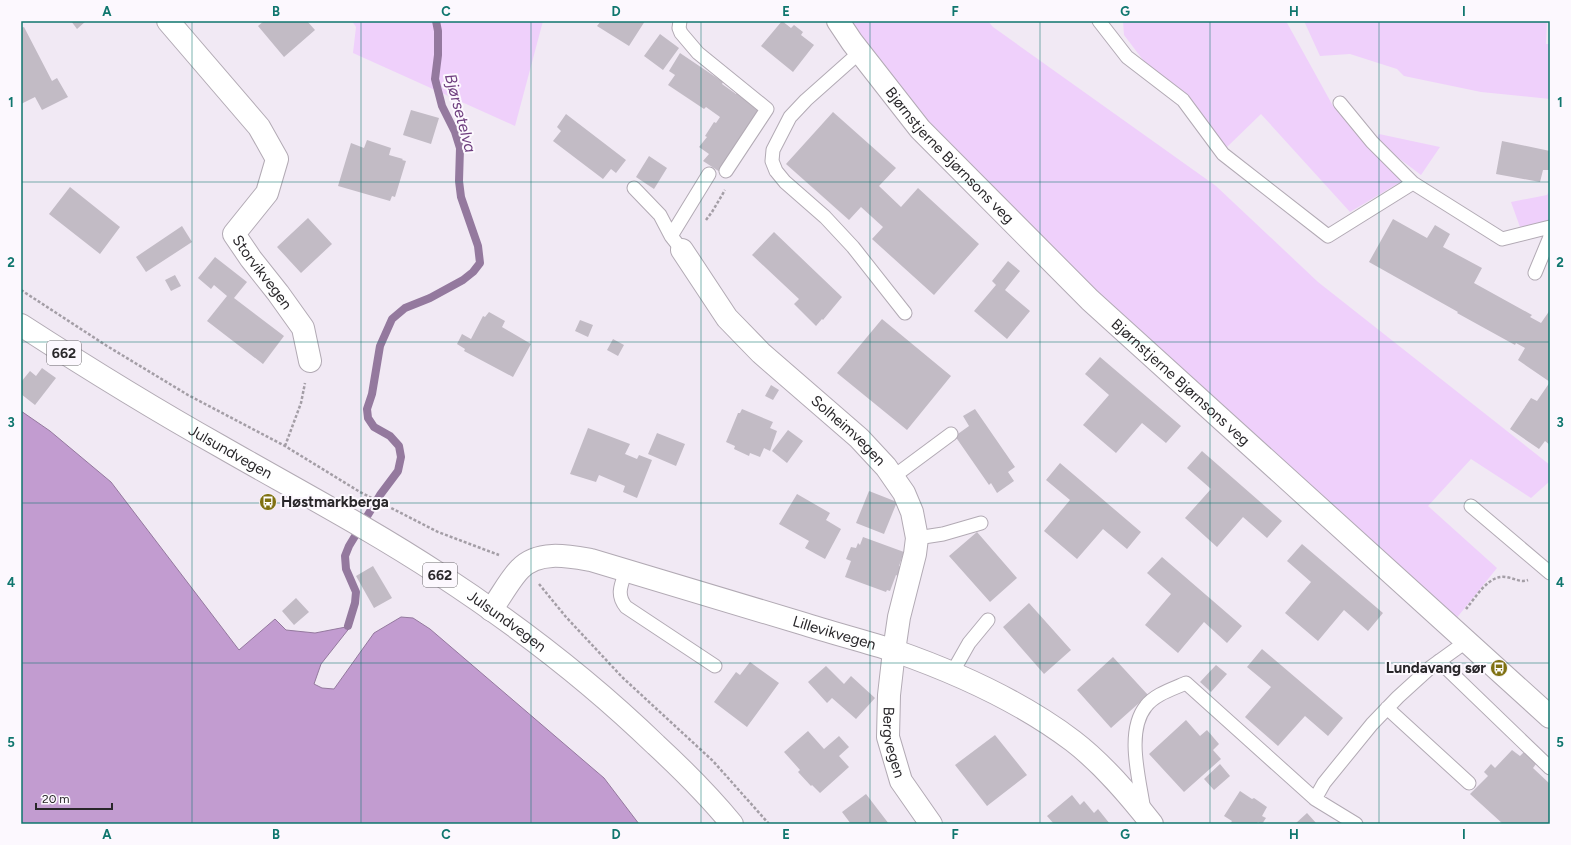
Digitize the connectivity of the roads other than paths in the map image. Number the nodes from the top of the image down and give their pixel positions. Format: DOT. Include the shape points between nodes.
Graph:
graph roads {
  1 [pos="168,21"];
  2 [pos="680,21"];
  3 [pos="838,21"];
  4 [pos="1099,21"];
  5 [pos="860,52"];
  6 [pos="1340,103"];
  7 [pos="726,171"];
  8 [pos="709,174"];
  9 [pos="1412,184"];
  10 [pos="634,188"];
  11 [pos="1550,228"];
  12 [pos="1550,237"];
  13 [pos="676,243"];
  14 [pos="1535,273"];
  15 [pos="905,313"];
  16 [pos="21,326"];
  17 [pos="310,361"];
  18 [pos="951,434"];
  19 [pos="893,477"];
  20 [pos="1471,506"];
  21 [pos="981,523"];
  22 [pos="917,538"];
  23 [pos="626,571"];
  24 [pos="1550,573"];
  25 [pos="491,610"];
  26 [pos="988,620"];
  27 [pos="1467,641"];
  28 [pos="894,651"];
  29 [pos="1439,661"];
  30 [pos="715,666"];
  31 [pos="952,673"];
  32 [pos="1387,708"];
  33 [pos="1550,717"];
  34 [pos="1550,768"];
  35 [pos="1469,783"];
  36 [pos="1315,799"];
  37 [pos="1148,819"];
  38 [pos="732,824"];
  39 [pos="931,824"];
  40 [pos="1356,824"];
  1 -- 17 [label="street, Storvikvegen" via="259,127 278,159 267,193 234,234 303,328"];
  2 -- 7 [label="lane" via="680,33 698,53 767,109"];
  3 -- 5 [label="street, Bjørnstjerne Bjørnsons veg"];
  4 -- 9 [label="lane" via="1127,56 1183,100 1223,154 1328,236"];
  5 -- 15 [label="lane" via="790,117 773,150 772,162 785,182 825,217 853,247"];
  5 -- 27 [label="street, Bjørnstjerne Bjørnsons veg" via="920,129 1090,300"];
  6 -- 9 [label="lane"];
  8 -- 13 [label="lane"];
  9 -- 11 [label="lane" via="1502,240"];
  10 -- 13 [label="lane" via="660,214"];
  12 -- 14 [label="lane"];
  13 -- 19 [label="street, Solheimvegen" via="727,318 761,353 859,438"];
  16 -- 25 [label="street, Julsundvegen / 662" via="114,384 339,513 438,573"];
  18 -- 19 [label="lane"];
  19 -- 22 [label="street, Solheimvegen" via="904,493 912,512"];
  20 -- 24 [label="lane"];
  21 -- 22 [label="lane" via="943,534"];
  22 -- 28 [label="street, Solheimvegen"];
  23 -- 25 [label="street, Lillevikvegen" via="591,560 564,556 542,557 520,569"];
  23 -- 28 [label="street, Lillevikvegen"];
  23 -- 30 [label="lane" via="619,591 626,607"];
  25 -- 38 [label="street, Julsundvegen / 662" via="562,662 624,714 674,762"];
  26 -- 31 [label="lane" via="969,643"];
  27 -- 29 [label="lane"];
  27 -- 33 [label="street, Bjørnstjerne Bjørnsons veg"];
  28 -- 31 [label="street, Lillevikvegen"];
  28 -- 39 [label="street, Bergvegen" via="888,737 901,781"];
  29 -- 32 [label="lane"];
  29 -- 34 [label="lane"];
  31 -- 37 [label="street, Lillevikvegen" via="1017,705 1074,742 1116,782"];
  32 -- 35 [label="lane"];
  32 -- 36 [label="lane" via="1324,783"];
  36 -- 37 [label="lane" via="1186,684 1159,695 1146,706 1136,726 1134,746"];
  36 -- 40 [label="lane"];
}
